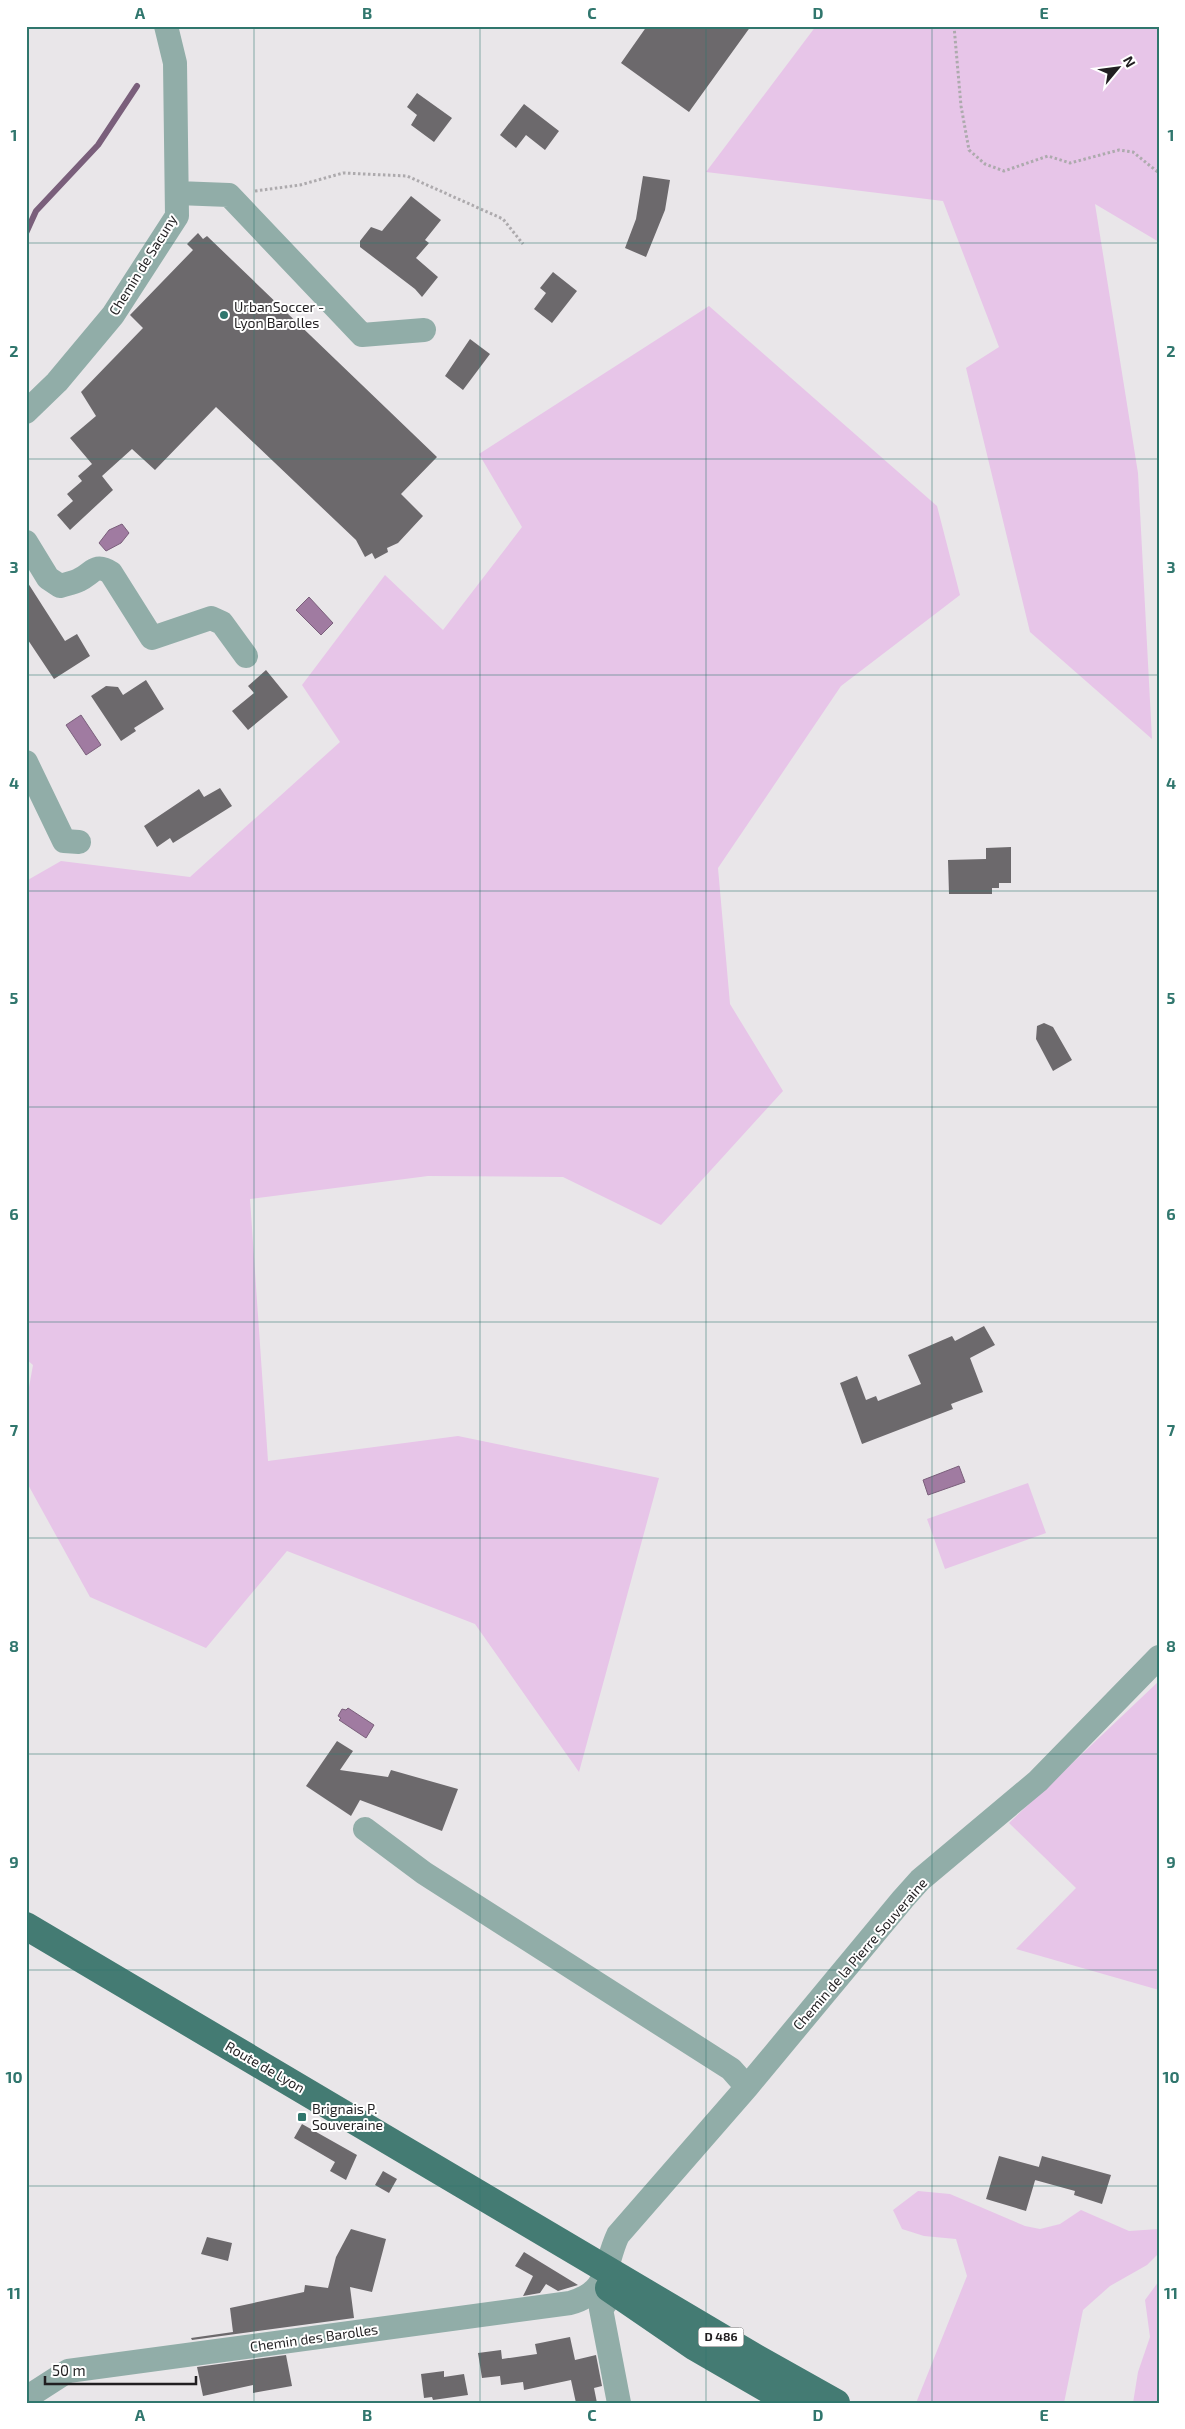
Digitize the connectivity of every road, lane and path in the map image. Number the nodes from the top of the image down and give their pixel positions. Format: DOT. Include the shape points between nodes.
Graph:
graph roads {
  1 [pos="166,26"];
  2 [pos="954,26"];
  3 [pos="1159,173"];
  4 [pos="176,193"];
  5 [pos="230,195"];
  6 [pos="522,244"];
  7 [pos="424,330"];
  8 [pos="26,412"];
  9 [pos="26,542"];
  10 [pos="246,656"];
  11 [pos="26,762"];
  12 [pos="79,842"];
  13 [pos="1159,1657"];
  14 [pos="365,1830"];
  15 [pos="26,1926"];
  16 [pos="26,1939"];
  17 [pos="747,2087"];
  18 [pos="608,2282"];
  19 [pos="695,2347"];
  20 [pos="26,2398"];
  21 [pos="619,2403"];
  22 [pos="766,2403"];
  23 [pos="792,2403"];
  24 [pos="836,2403"];
  1 -- 4 [label="street, Chemin de Sacuny" via="175,63"];
  2 -- 3 [label="path" via="961,106 969,150 985,164 1004,171 1048,156 1070,163 1119,150 1133,152"];
  4 -- 5 [label="street"];
  4 -- 8 [label="street, Chemin de Sacuny" via="177,216 113,315 57,382"];
  5 -- 6 [label="path" via="300,185 343,173 407,176 503,219"];
  5 -- 7 [label="street" via="362,335"];
  9 -- 10 [label="street" via="48,578 60,586 80,580 98,568 111,573 152,638 211,618 222,623"];
  11 -- 12 [label="street" via="64,841"];
  13 -- 17 [label="street, Chemin de la Pierre Souveraine" via="1038,1781 914,1886"];
  14 -- 17 [label="street" via="424,1873 731,2069"];
  15 -- 18 [label="main road, Route de Lyon / D 486"];
  16 -- 18 [label="main road, Route de Lyon / D 486"];
  17 -- 18 [label="street, Chemin de la Pierre Souveraine" via="618,2235 611,2250"];
  18 -- 19 [label="main road, D 486"];
  18 -- 20 [label="street, Chemin des Barolles" via="587,2298 570,2303 68,2371"];
  18 -- 21 [label="street, Chemin de la Pierre Souveraine" via="601,2309"];
  18 -- 24 [label="main road, D 486"];
  19 -- 22 [label="street" via="736,2384"];
  19 -- 23 [label="main road, D 486"];
}
